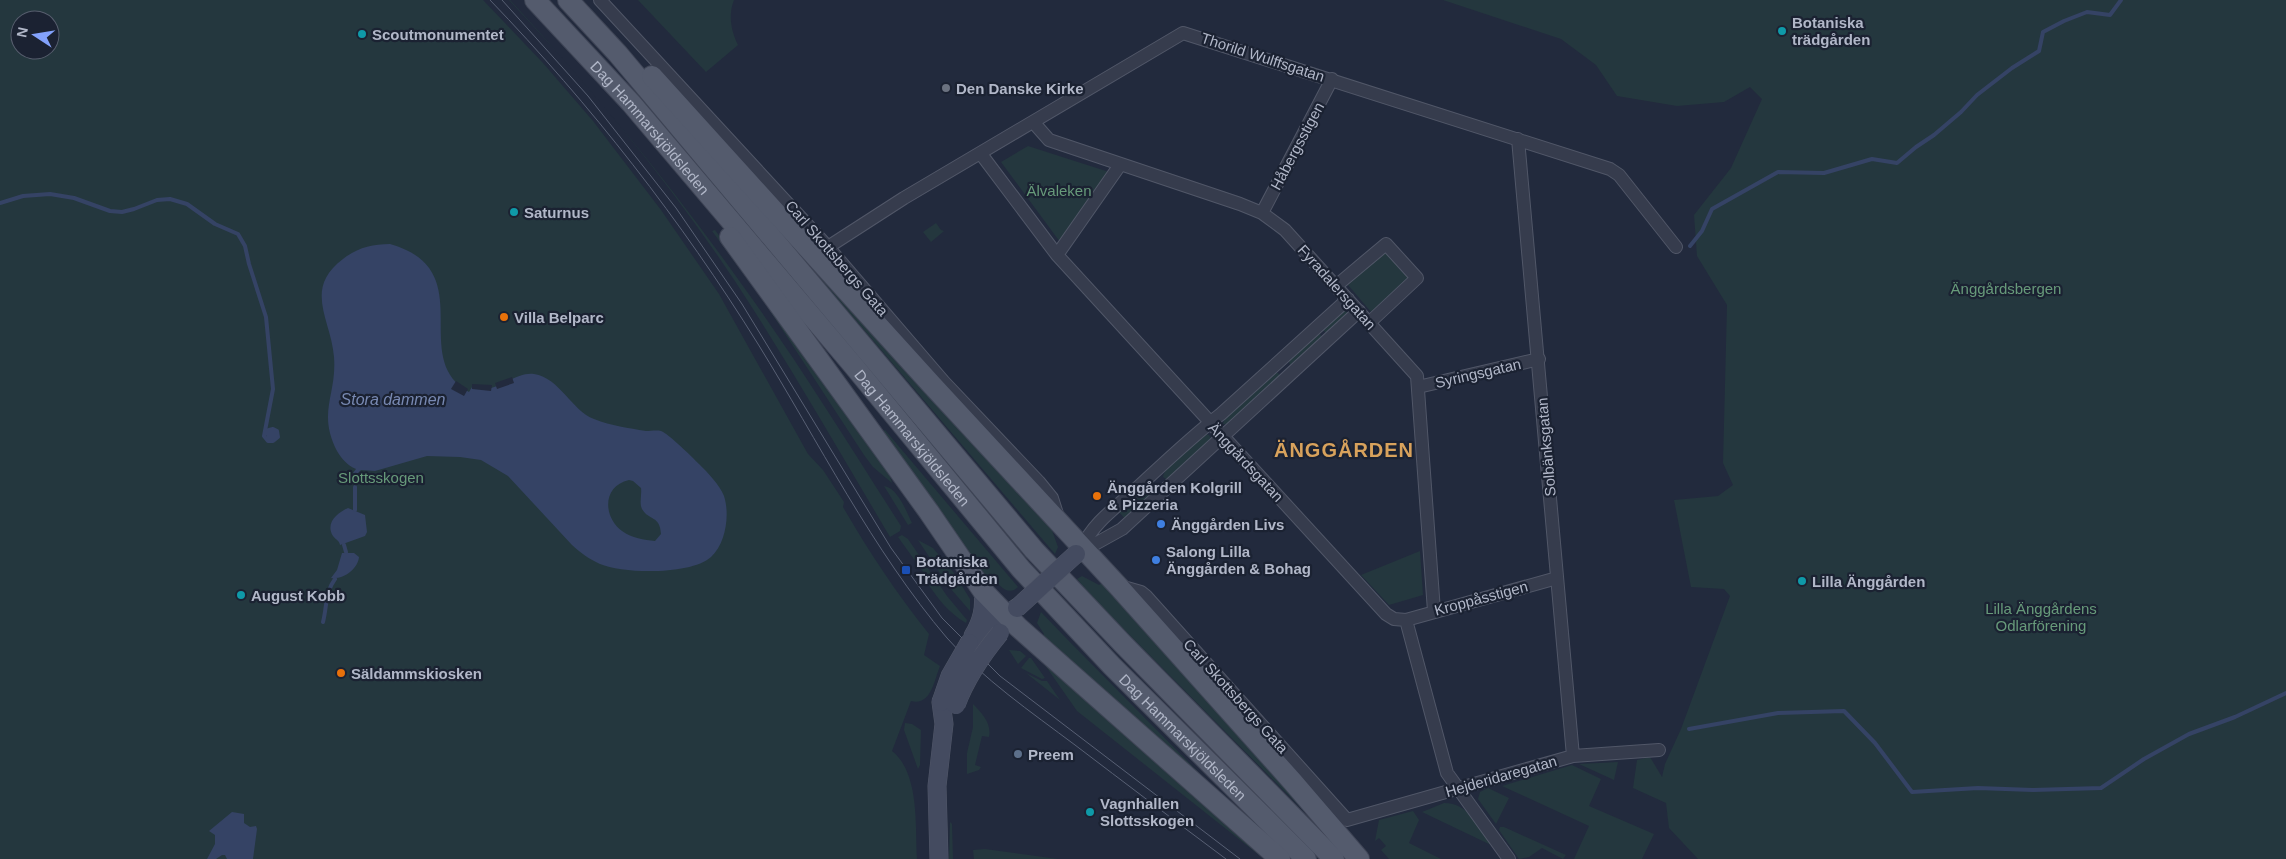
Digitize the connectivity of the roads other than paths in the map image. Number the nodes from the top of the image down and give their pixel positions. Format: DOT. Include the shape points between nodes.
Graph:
graph roads {
  1 [pos="535,0"];
  2 [pos="568,0"];
  3 [pos="600,0"];
  4 [pos="618,54"];
  5 [pos="1332,80"];
  6 [pos="1034,123"];
  7 [pos="1518,139"];
  8 [pos="981,154"];
  9 [pos="682,163"];
  10 [pos="1120,165"];
  11 [pos="1262,213"];
  12 [pos="828,247"];
  13 [pos="1676,247"];
  14 [pos="1057,254"];
  15 [pos="1336,286"];
  16 [pos="1348,299"];
  17 [pos="1359,311"];
  18 [pos="1370,322"];
  19 [pos="1539,359"];
  20 [pos="1279,362"];
  21 [pos="1290,374"];
  22 [pos="1418,388"];
  23 [pos="1210,423"];
  24 [pos="1223,437"];
  25 [pos="1150,476"];
  26 [pos="1165,492"];
  27 [pos="1059,524"];
  28 [pos="1079,551"];
  29 [pos="1557,578"];
  30 [pos="1118,586"];
  31 [pos="1434,611"];
  32 [pos="1406,620"];
  33 [pos="999,621"];
  34 [pos="948,703"];
  35 [pos="1659,750"];
  36 [pos="1573,756"];
  37 [pos="1458,789"];
  38 [pos="1347,820"];
  39 [pos="940,859"];
  40 [pos="1280,859"];
  41 [pos="1306,859"];
  42 [pos="1334,859"];
  43 [pos="1359,859"];
  44 [pos="1509,859"];
  1 -- 9 [label="main road, Dag Hammarskjöldsleden" via="631,102"];
  2 -- 4 [label="main road, Dag Hammarskjöldsleden"];
  3 -- 12 [label="street, Carl Skottsbergs Gata"];
  4 -- 27 [label="main road" via="646,69"];
  4 -- 42 [label="main road, Dag Hammarskjöldsleden" via="1034,550"];
  5 -- 6 [label="street, Thorild Wulffsgatan" via="1183,33"];
  5 -- 7 [label="street, Thorild Wulffsgatan"];
  5 -- 11 [label="street, Håbergsstigen"];
  6 -- 8 [label="street, Thorild Wulffsgatan"];
  6 -- 10 [label="street, Fyradalersgatan" via="1049,140"];
  7 -- 13 [label="street, Thorild Wulffsgatan" via="1610,169 1619,175"];
  7 -- 19 [label="street, Solbänksgatan"];
  8 -- 12 [label="street, Thorild Wulffsgatan"];
  8 -- 14 [label="street, Änggårdsgatan"];
  9 -- 33 [label="main road" via="738,249 929,512 983,591"];
  9 -- 41 [label="main road, Dag Hammarskjöldsleden" via="1021,569 1112,666"];
  10 -- 11 [label="street, Fyradalersgatan"];
  10 -- 14 [label="street"];
  11 -- 15 [label="street, Fyradalersgatan" via="1285,230"];
  12 -- 27 [label="street, Carl Skottsbergs Gata" via="944,382 1039,482 1058,510"];
  14 -- 23 [label="street, Änggårdsgatan"];
  15 -- 16 [label="street, Fyradalersgatan"];
  15 -- 18 [label="street" via="1386,244 1417,278"];
  16 -- 17 [label="street, Fyradalersgatan"];
  16 -- 20 [label="street"];
  17 -- 18 [label="street, Fyradalersgatan"];
  17 -- 21 [label="street"];
  18 -- 22 [label="street, Fyradalersgatan" via="1417,376"];
  19 -- 22 [label="street, Syringsgatan"];
  19 -- 29 [label="street, Solbänksgatan"];
  20 -- 21 [label="street"];
  20 -- 23 [label="street"];
  21 -- 24 [label="street"];
  22 -- 31 [label="street, Fyradalersgatan"];
  23 -- 24 [label="street, Änggårdsgatan"];
  23 -- 25 [label="street"];
  24 -- 26 [label="street"];
  24 -- 32 [label="street, Änggårdsgatan" via="1386,614"];
  25 -- 26 [label="street"];
  25 -- 28 [label="street" via="1088,534"];
  26 -- 28 [label="street" via="1122,529"];
  27 -- 28 [label="main road"];
  28 -- 30 [label="main road"];
  28 -- 33 [label="main road, bridge"];
  29 -- 31 [label="street, Kroppåsstigen"];
  29 -- 36 [label="street, Solbänksgatan"];
  30 -- 38 [label="street, Carl Skottsbergs Gata" via="1146,596"];
  30 -- 43 [label="main road"];
  31 -- 32 [label="street, Kroppåsstigen"];
  32 -- 37 [label="street" via="1447,773"];
  33 -- 34 [label="main road, bridge" via="984,653"];
  33 -- 34 [label="main road, bridge" via="969,644 950,676"];
  33 -- 40 [label="main road"];
  34 -- 39 [label="main road" via="937,786"];
  35 -- 36 [label="street, Hejderidaregatan"];
  36 -- 37 [label="street, Hejderidaregatan"];
  37 -- 38 [label="street, Hejderidaregatan"];
  37 -- 44 [label="street"];
}
